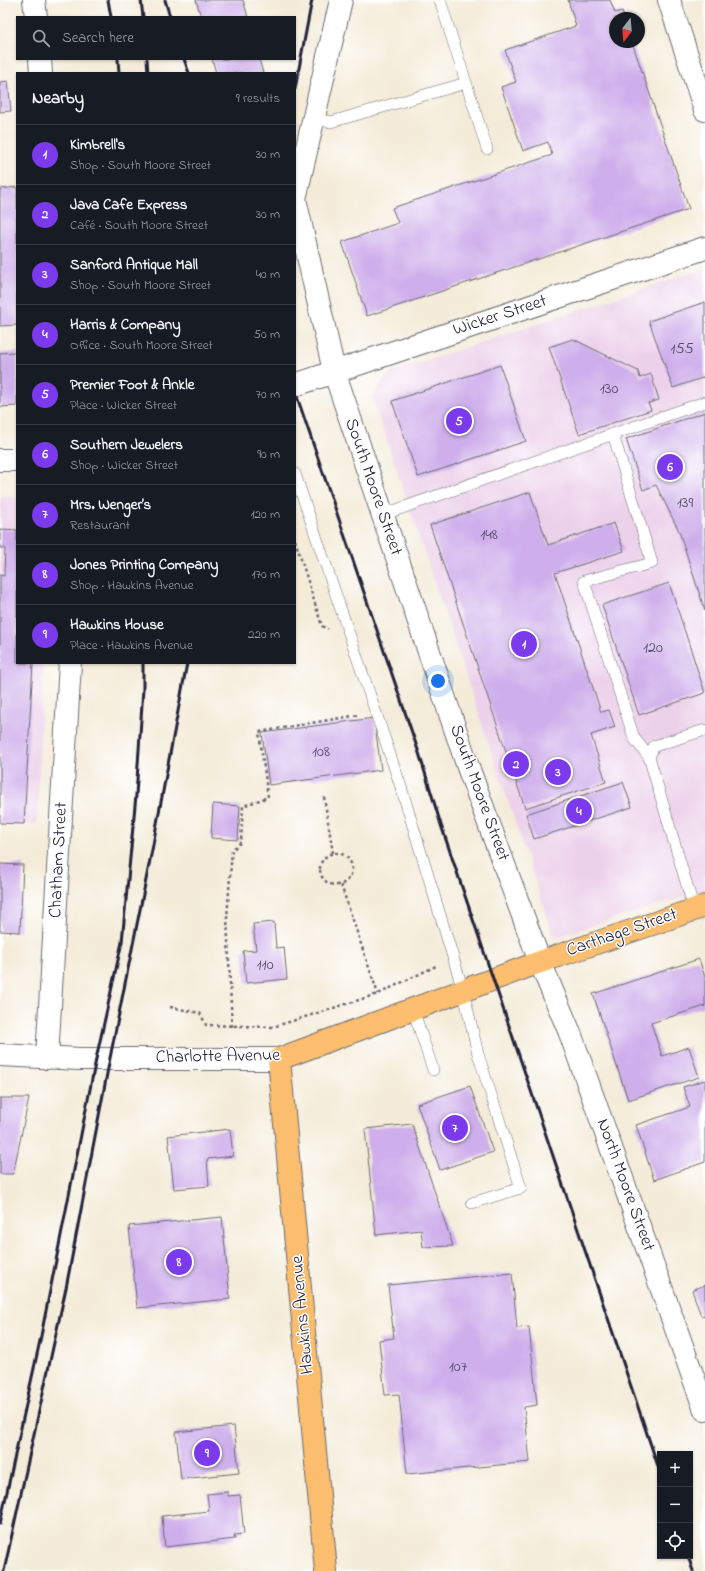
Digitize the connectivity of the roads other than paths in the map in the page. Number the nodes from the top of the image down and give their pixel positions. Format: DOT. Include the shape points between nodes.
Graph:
graph roads {
  1 [pos="34,0"];
  2 [pos="341,0"];
  3 [pos="440,0"];
  4 [pos="669,0"];
  5 [pos="36,16"];
  6 [pos="40,60"];
  7 [pos="41,72"];
  8 [pos="466,83"];
  9 [pos="705,110"];
  10 [pos="314,119"];
  11 [pos="486,149"];
  12 [pos="296,195"];
  13 [pos="296,203"];
  14 [pos="705,248"];
  15 [pos="334,371"];
  16 [pos="296,385"];
  17 [pos="705,402"];
  18 [pos="613,434"];
  19 [pos="0,460"];
  20 [pos="16,460"];
  21 [pos="296,477"];
  22 [pos="382,514"];
  23 [pos="70,664"];
  24 [pos="705,730"];
  25 [pos="649,757"];
  26 [pos="700,908"];
  27 [pos="540,962"];
  28 [pos="463,990"];
  29 [pos="413,1009"];
  30 [pos="0,1055"];
  31 [pos="47,1058"];
  32 [pos="279,1059"];
  33 [pos="433,1070"];
  34 [pos="472,1203"];
  35 [pos="705,1410"];
  36 [pos="326,1571"];
  1 -- 5 [label="street"];
  2 -- 10 [label="street, South Moore Street"];
  3 -- 8 [label="lane"];
  4 -- 9 [label="street"];
  6 -- 7 [label="street"];
  8 -- 10 [label="lane" via="331,122"];
  8 -- 11 [label="lane"];
  10 -- 12 [label="street, South Moore Street"];
  13 -- 15 [label="street, South Moore Street"];
  14 -- 15 [label="street, Wicker Street"];
  15 -- 16 [label="street, Wicker Street"];
  15 -- 22 [label="street, South Moore Street"];
  17 -- 18 [label="lane"];
  18 -- 22 [label="lane"];
  18 -- 25 [label="lane" via="652,563 584,580 634,738"];
  19 -- 20 [label="street"];
  21 -- 28 [label="lane" via="401,787"];
  22 -- 27 [label="street, South Moore Street" via="468,767"];
  23 -- 31 [label="street, Chatham Street"];
  24 -- 25 [label="lane" via="654,746"];
  25 -- 26 [label="lane"];
  26 -- 27 [label="main road, Carthage Street"];
  27 -- 28 [label="main road, Charlotte Avenue"];
  27 -- 35 [label="street, North Moore Street" via="570,1033"];
  28 -- 29 [label="main road, Charlotte Avenue"];
  28 -- 34 [label="lane" via="478,1054 522,1188"];
  29 -- 32 [label="main road, Charlotte Avenue"];
  29 -- 33 [label="lane"];
  30 -- 31 [label="street, Charlotte Avenue"];
  31 -- 32 [label="street, Charlotte Avenue"];
  32 -- 36 [label="main road, Hawkins Avenue"];
}
